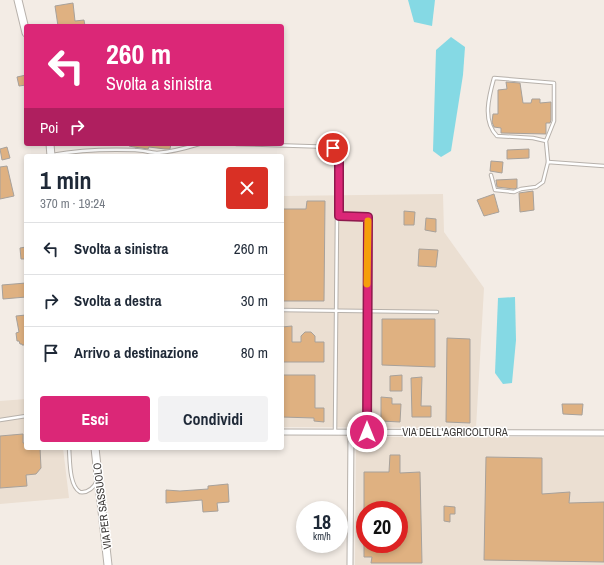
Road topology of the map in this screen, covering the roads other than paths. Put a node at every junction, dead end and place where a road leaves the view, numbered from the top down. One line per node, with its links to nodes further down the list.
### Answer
1 (18, 0): 2 (main road)
2 (24, 25)
3 (546, 141): 3 (lane); 7 (lane)
4 (193, 146): 6 (lane)
5 (284, 146): 10 (lane)
6 (62, 154)
7 (548, 162): 8 (lane); 9 (lane)
8 (604, 166)
9 (492, 175)
10 (339, 216): 12 (lane); 13 (lane)
11 (284, 310): 12 (lane)
12 (336, 310): 13 (lane); 18 (lane)
13 (367, 310): 14 (lane); 20 (lane)
14 (436, 312)
15 (24, 416): 16 (lane)
16 (0, 420)
17 (284, 432): 18 (street, VIA DELL'AGRICOLTURA)
18 (335, 432): 19 (street, VIA DELL'AGRICOLTURA)
19 (351, 432): 20 (street, VIA DELL'AGRICOLTURA); 26 (street)
20 (367, 432): 21 (street, VIA DELL'AGRICOLTURA)
21 (604, 433)
22 (69, 450): 24 (lane)
23 (95, 450): 24 (main road, VIA PER SASSUOLO)
24 (98, 477): 25 (main road, VIA PER SASSUOLO)
25 (108, 565)
26 (350, 565)

